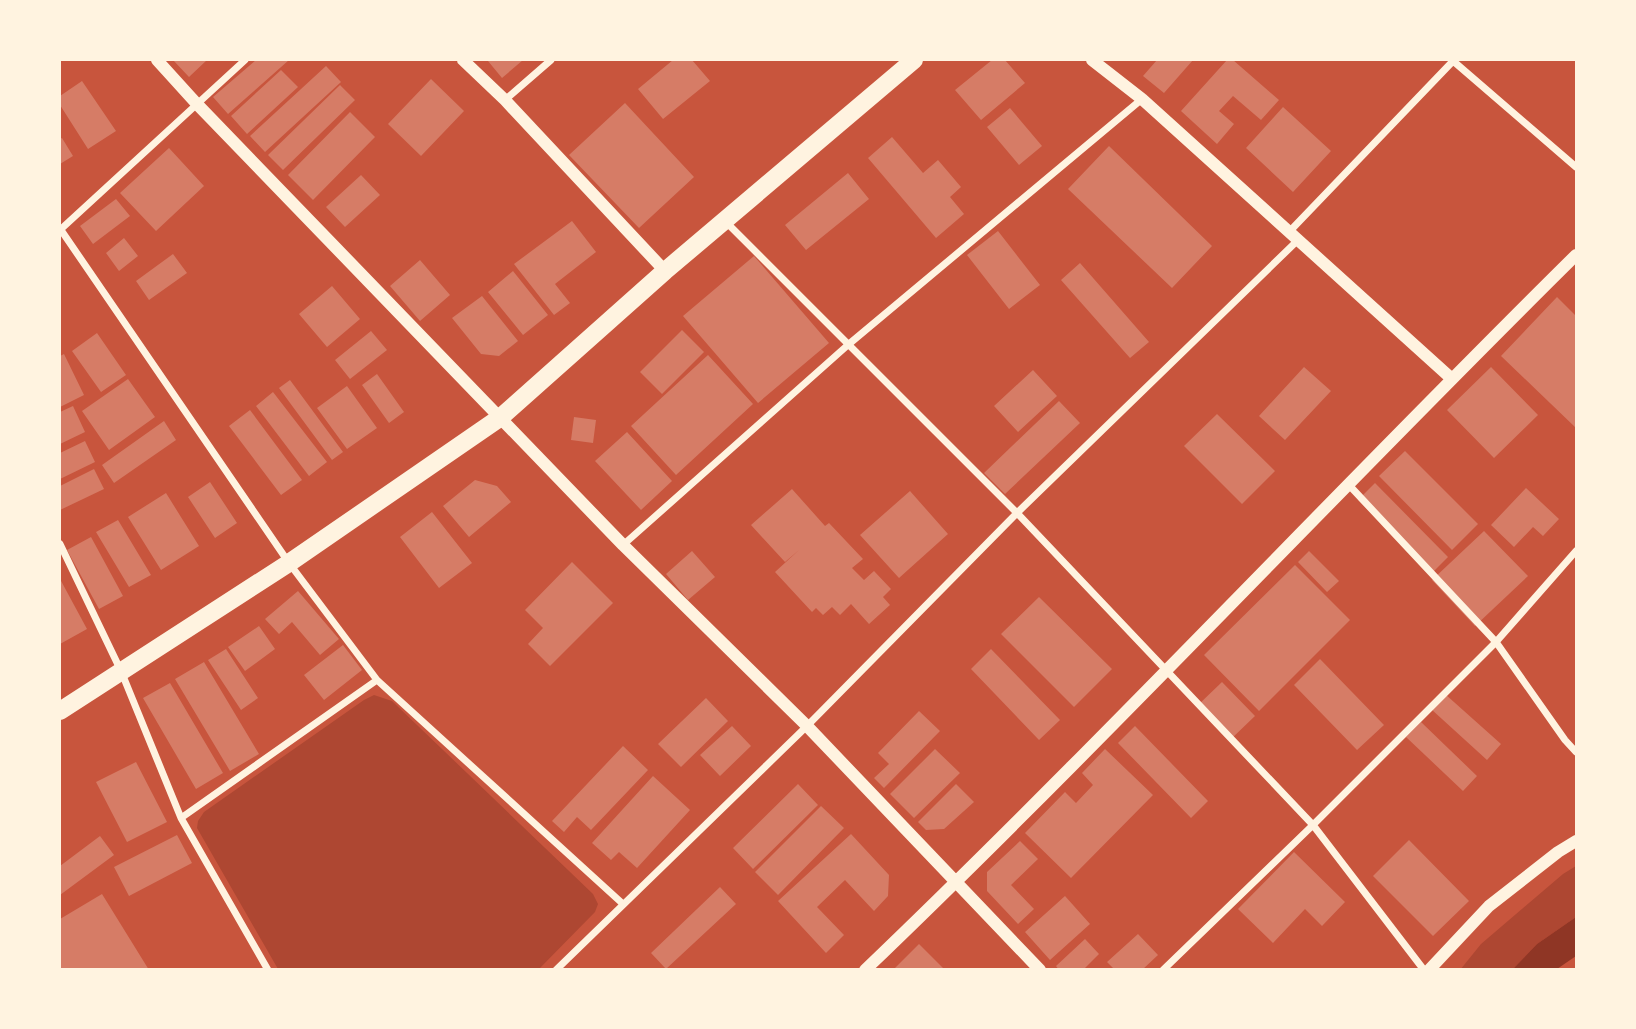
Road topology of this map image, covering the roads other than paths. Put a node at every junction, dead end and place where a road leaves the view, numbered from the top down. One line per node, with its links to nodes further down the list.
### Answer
1 (157, 60): 10 (street)
2 (245, 60): 10 (street)
3 (463, 60): 9 (street)
4 (551, 60): 9 (street)
5 (914, 60): 12 (main road)
6 (1092, 60): 8 (street)
7 (1453, 60): 11 (street); 14 (street)
8 (1142, 99): 14 (street); 17 (street)
9 (505, 100): 16 (street)
10 (196, 103): 13 (street); 19 (street)
11 (1577, 167)
12 (724, 220): 16 (main road); 17 (street)
13 (60, 230): 25 (street)
14 (1293, 237): 18 (street); 21 (street)
15 (1577, 255): 18 (street)
16 (665, 271): 19 (main road)
17 (849, 344): 21 (street); 23 (street)
18 (1452, 379): 20 (street)
19 (500, 417): 23 (street); 25 (main road)
20 (1348, 484): 26 (street); 28 (street)
21 (1017, 513): 28 (street); 31 (street)
22 (60, 544): 27 (street)
23 (622, 545): 31 (street)
24 (1577, 551): 26 (street)
25 (289, 563): 27 (main road); 29 (street)
26 (1496, 642): 32 (street); 34 (street)
27 (121, 671): 30 (main road); 33 (street)
28 (1165, 671): 34 (street); 36 (street)
29 (377, 680): 33 (street); 37 (street)
30 (60, 711)
31 (807, 726): 36 (street); 37 (street)
32 (1577, 752)
33 (181, 818): 38 (street)
34 (1313, 825): 42 (street); 43 (street)
35 (1577, 841): 44 (street)
36 (956, 883): 40 (street); 41 (street)
37 (623, 904): 39 (street)
38 (268, 970)
39 (556, 970)
40 (865, 970)
41 (1040, 970)
42 (1163, 970)
43 (1424, 970)
44 (1429, 970)

